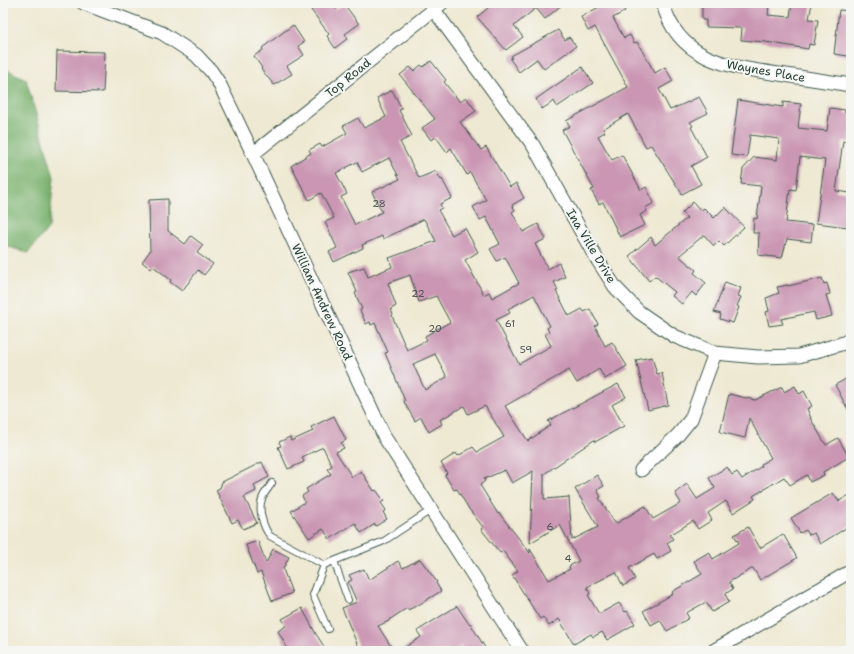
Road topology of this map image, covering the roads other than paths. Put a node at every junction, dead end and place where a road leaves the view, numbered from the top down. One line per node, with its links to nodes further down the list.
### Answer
1 (83, 3): 5 (street, William Andrew Road)
2 (664, 3): 4 (street, Waynes Place)
3 (438, 6): 5 (street, Top Road); 7 (street, Ina Ville Drive)
4 (851, 85)
5 (253, 154): 10 (street, William Andrew Road)
6 (851, 339): 7 (street, Ina Ville Drive)
7 (715, 353): 8 (street)
8 (641, 470)
9 (272, 483): 12 (lane)
10 (431, 510): 11 (lane); 16 (street, William Andrew Road)
11 (334, 561): 12 (lane); 14 (lane)
12 (324, 565): 15 (lane)
13 (851, 571): 17 (street)
14 (348, 600)
15 (328, 629)
16 (522, 651)
17 (713, 651)

